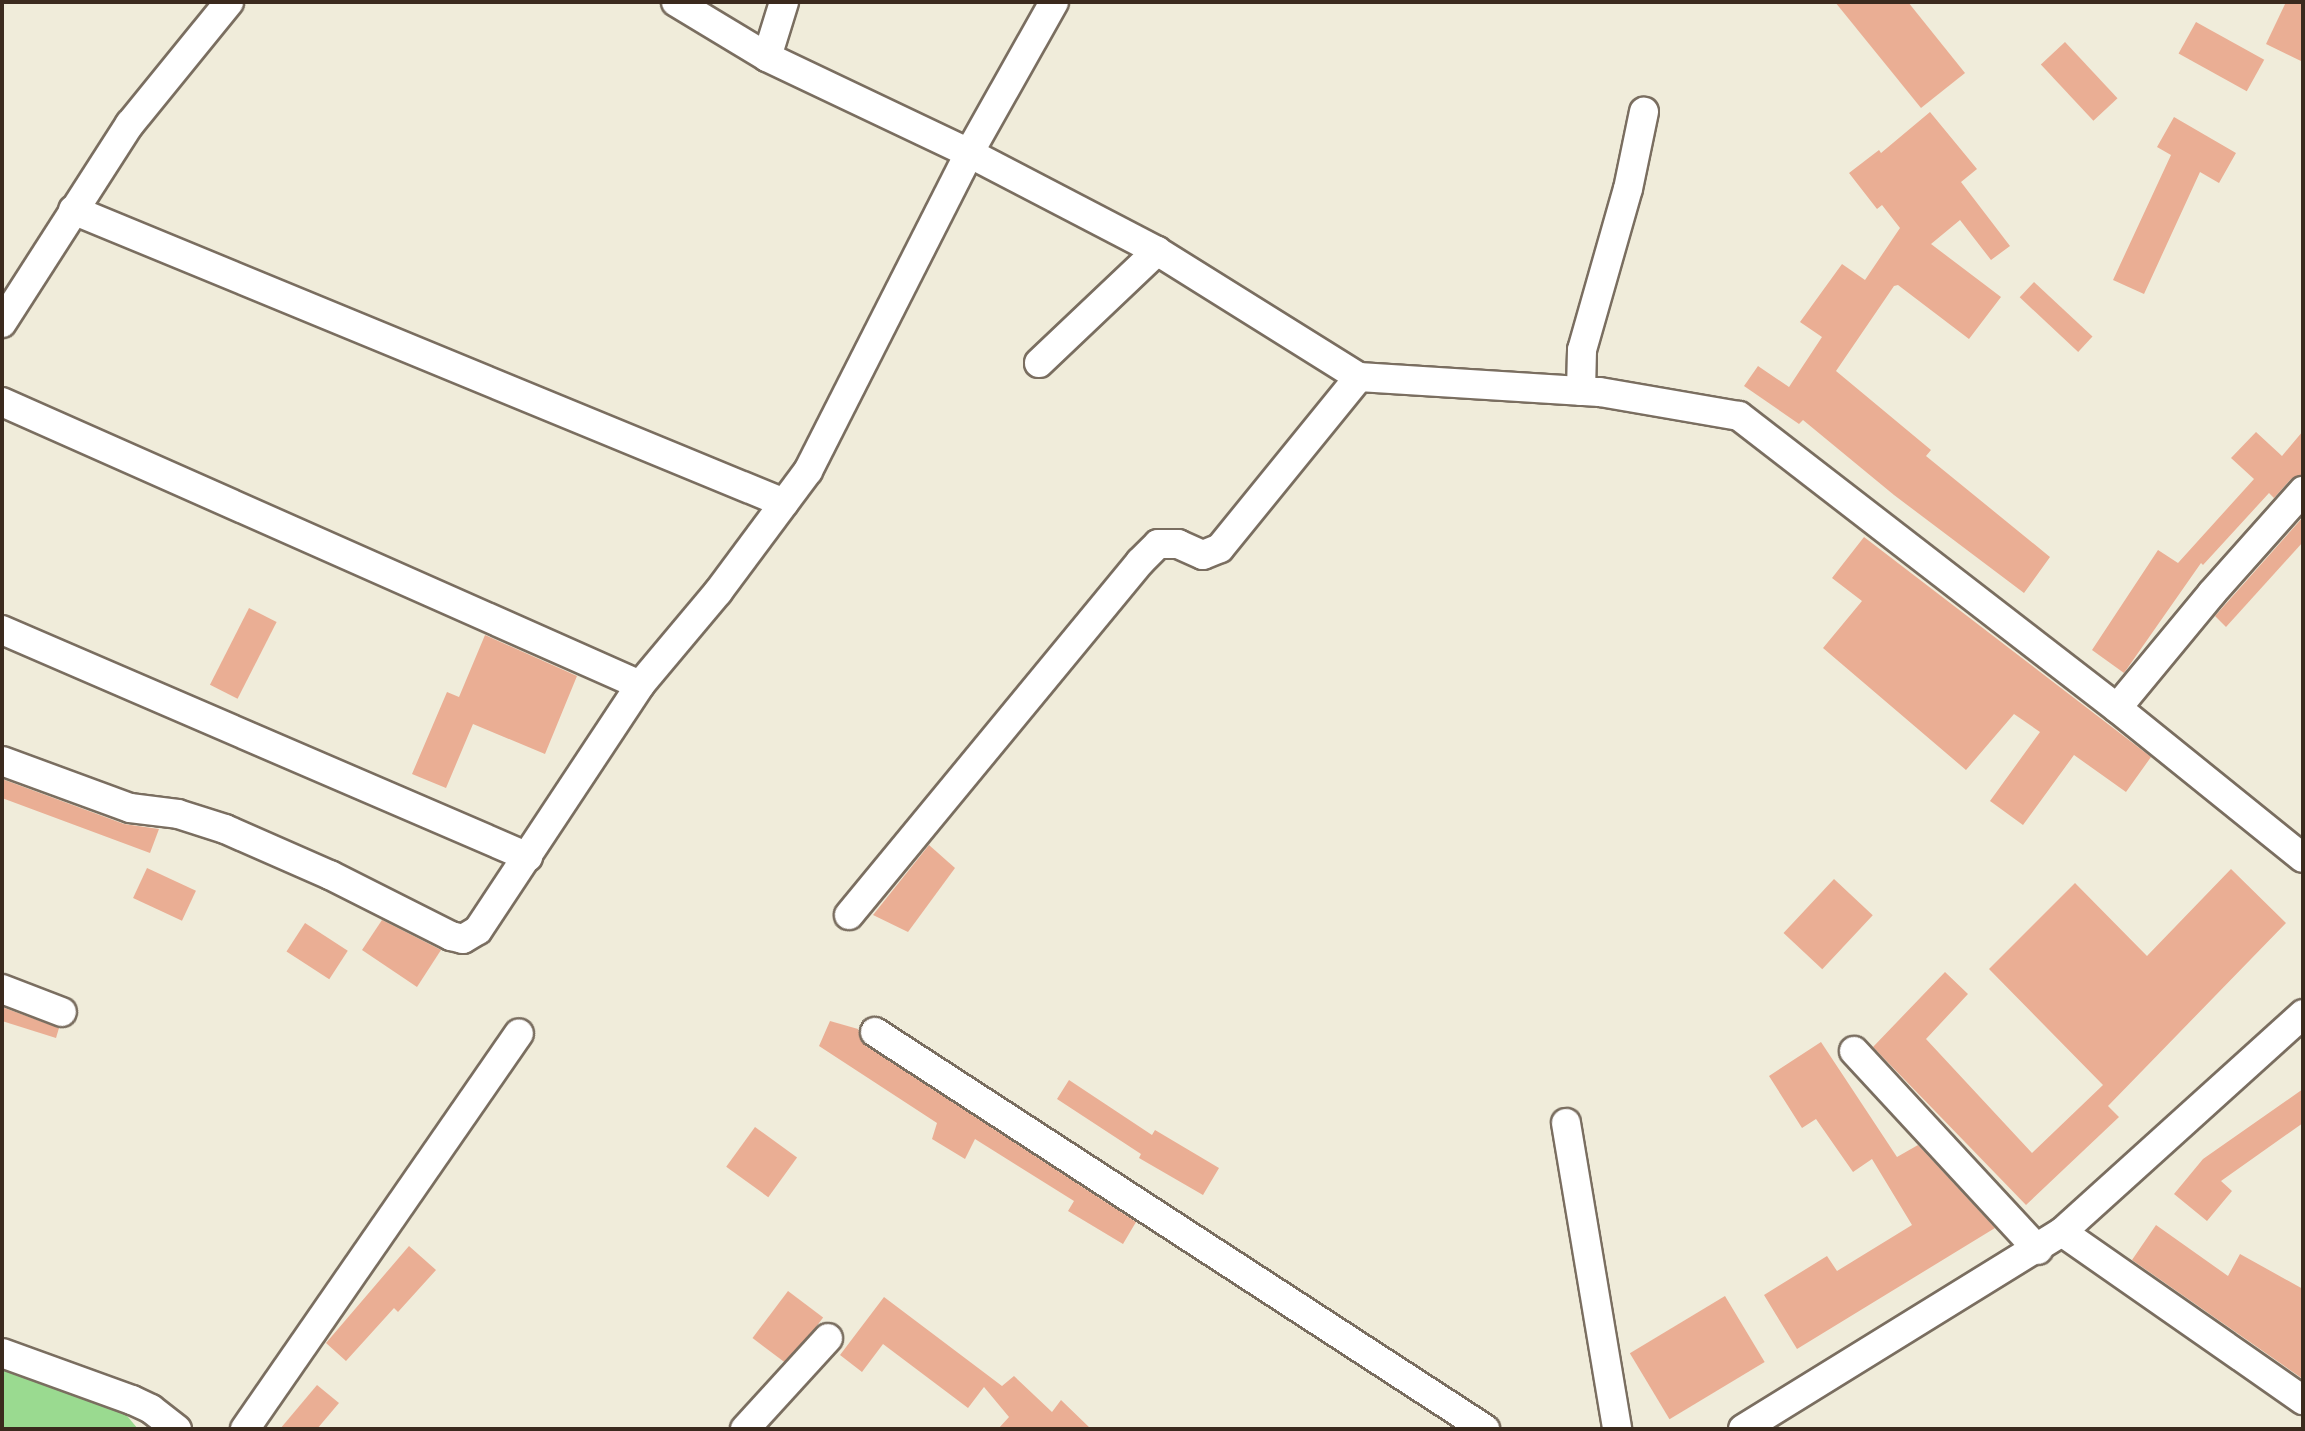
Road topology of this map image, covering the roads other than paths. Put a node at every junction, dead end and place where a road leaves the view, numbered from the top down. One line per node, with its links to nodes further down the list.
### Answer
1 (229, 2): 8 (street)
2 (676, 2): 5 (street)
3 (784, 2): 5 (street)
4 (1054, 2): 7 (street)
5 (767, 57): 7 (street)
6 (1644, 112): 13 (street)
7 (969, 153): 9 (street); 16 (street)
8 (73, 210): 10 (street); 16 (street)
9 (1157, 251): 11 (street); 12 (street)
10 (2, 323)
11 (1039, 363)
12 (1359, 377): 13 (street); 23 (street)
13 (1581, 391): 19 (street)
14 (2, 402): 18 (street)
15 (2303, 491): 19 (street)
16 (784, 503): 18 (street)
17 (2, 630): 21 (street)
18 (640, 685): 21 (street)
19 (2117, 708): 22 (street)
20 (2, 761): 21 (street)
21 (528, 857)
22 (2303, 858)
23 (849, 915)
24 (2, 989): 25 (street)
25 (62, 1012)
26 (2303, 1014): 31 (street)
27 (875, 1032): 39 (street)
28 (519, 1034): 37 (street)
29 (1854, 1051): 32 (street)
30 (1566, 1123): 40 (street)
31 (2062, 1232): 32 (street); 35 (street)
32 (2038, 1250): 41 (street)
33 (828, 1338): 38 (street)
34 (2, 1353): 36 (street)
35 (2303, 1400)
36 (177, 1429)
37 (245, 1429)
38 (745, 1429)
39 (1485, 1429)
40 (1617, 1429)
41 (1743, 1429)

